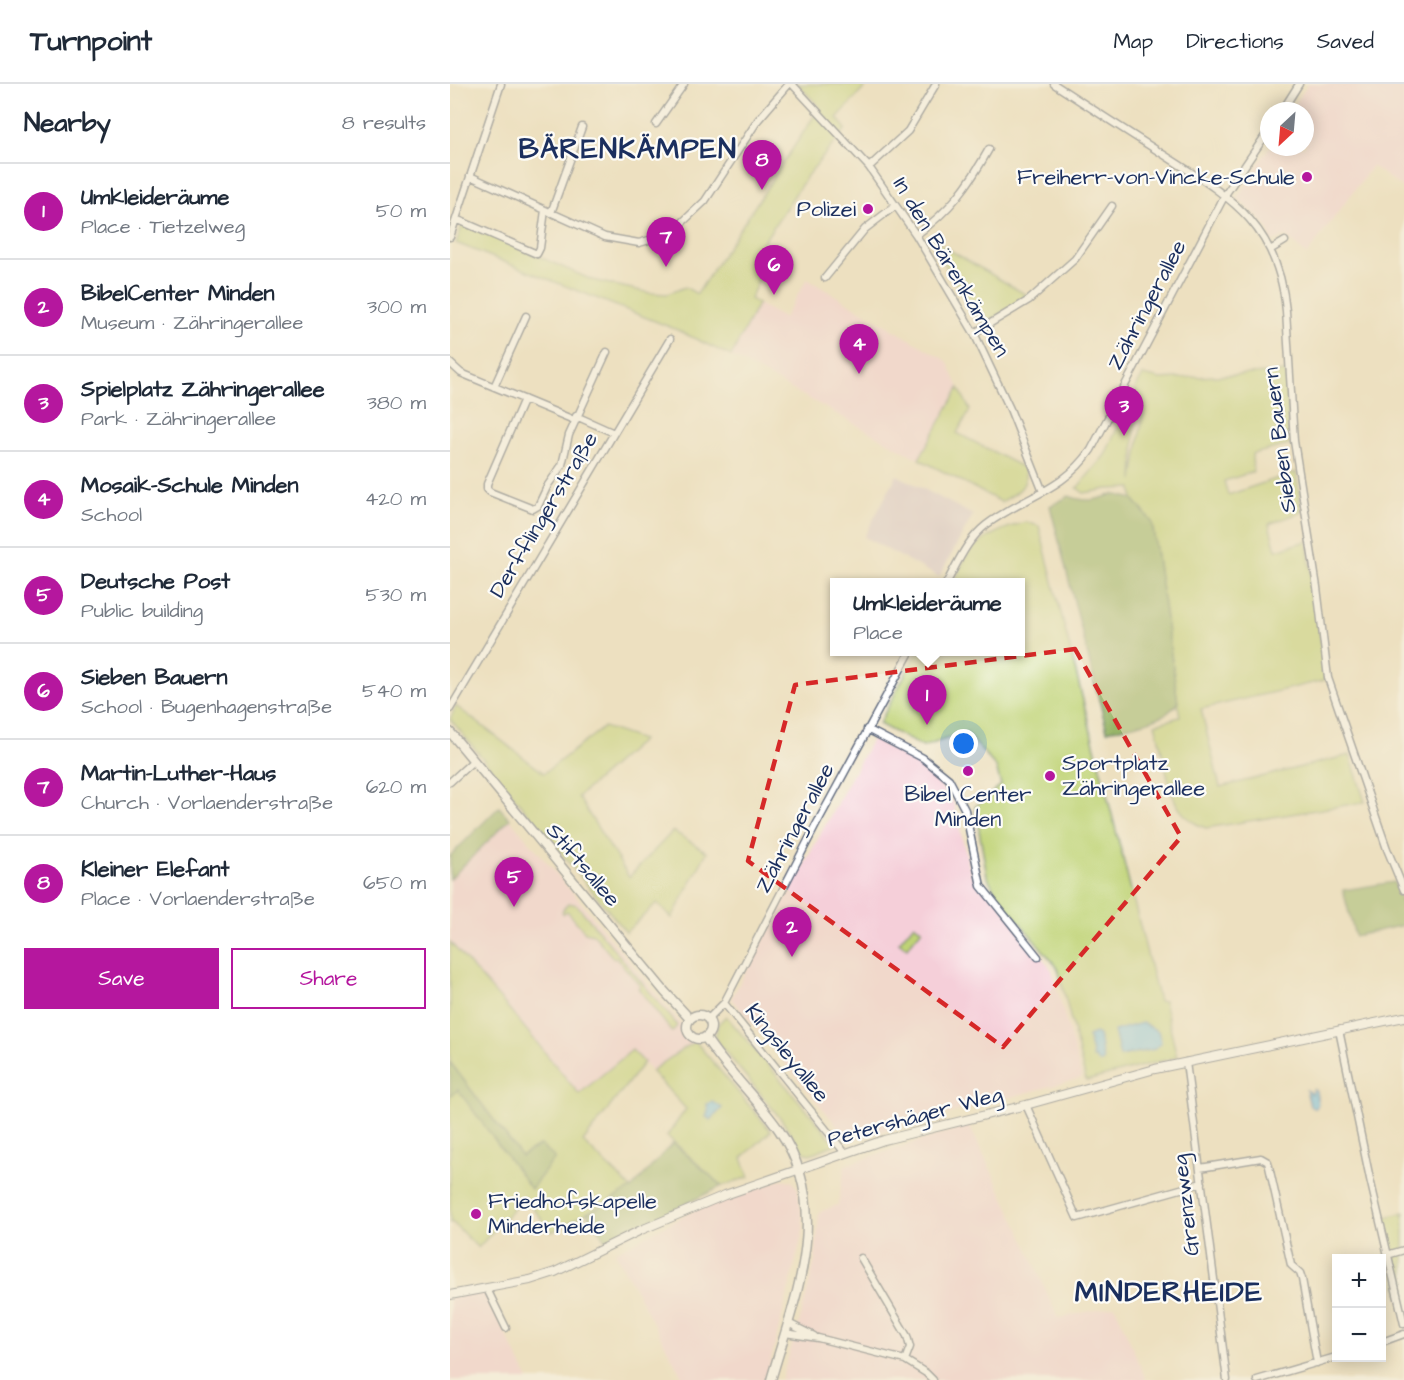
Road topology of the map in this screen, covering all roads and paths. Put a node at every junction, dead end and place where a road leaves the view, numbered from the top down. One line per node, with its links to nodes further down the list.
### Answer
1 (501, 84): 13 (street)
2 (684, 84): 8 (street)
3 (790, 84): 12 (street, In den Bärenkämpen); 17 (street)
4 (936, 84): 12 (street)
5 (1054, 84): 14 (street, Sieben Bauern)
6 (1299, 84): 7 (street)
7 (1288, 102)
8 (656, 124)
9 (582, 127): 17 (street)
10 (1260, 143): 14 (street, Zähringerallee)
11 (989, 149): 19 (street)
12 (869, 167): 15 (street, In den Bärenkämpen)
13 (470, 176): 17 (street); 18 (street)
14 (1225, 195): 22 (street, Sieben Bauern); 33 (street, Zähringerallee)
15 (895, 206): 19 (street, In den Bärenkämpen); 23 (street)
16 (1112, 206): 25 (street)
17 (548, 212): 18 (street)
18 (456, 219): 20 (street)
19 (916, 236): 25 (street, In den Bärenkämpen)
20 (450, 237)
21 (1285, 241): 22 (street)
22 (1270, 250): 41 (street, Sieben Bauern)
23 (825, 278)
24 (526, 315): 29 (street)
25 (974, 333): 33 (street, In den Bärenkämpen)
26 (670, 339): 32 (street, Derfflingerstraße)
27 (607, 352): 31 (street)
28 (450, 363): 29 (street)
29 (494, 387): 30 (street)
30 (524, 399): 31 (street); 31 (street)
31 (575, 418): 32 (street)
32 (614, 432): 36 (street, Derfflingerstraße)
33 (1043, 492): 34 (street, Zähringerallee)
34 (949, 578)
35 (906, 656): 37 (street, Zähringerallee)
36 (450, 709)
37 (867, 729): 42 (street); 43 (street, Zähringerallee)
38 (450, 732): 39 (main road, Stiftsallee)
39 (473, 761): 40 (street); 45 (main road, Stiftsallee)
40 (450, 782)
41 (1404, 890)
42 (1038, 957)
43 (723, 1003): 46 (street, Zähringerallee); 51 (street, Kingsleyallee)
44 (1404, 1017): 47 (street, Petershäger Weg)
45 (690, 1019): 46 (main road); 48 (main road)
46 (708, 1019): 48 (main road)
47 (1340, 1030): 49 (street, Petershäger Weg); 56 (street)
48 (705, 1037): 53 (main road)
49 (1186, 1062): 50 (street, Petershäger Weg); 52 (street, Grenzweg)
50 (1026, 1105): 51 (street, Petershäger Weg); 54 (street)
51 (845, 1153): 53 (street, Petershäger Weg)
52 (1200, 1168): 54 (street, Grenzweg); 69 (street)
53 (799, 1169): 58 (street, Petershäger Weg); 60 (main road)
54 (1202, 1183): 73 (street, Grenzweg)
55 (1404, 1250): 56 (street)
56 (1388, 1255): 61 (street)
57 (861, 1258): 68 (street)
58 (487, 1289): 59 (street, Petershäger Weg); 62 (street)
59 (450, 1295)
60 (788, 1323): 63 (main road); 65 (street)
61 (1404, 1324)
62 (506, 1328)
63 (785, 1333): 65 (street); 71 (main road)
64 (1404, 1334): 66 (street)
65 (818, 1338): 68 (street)
66 (1386, 1341)
67 (1332, 1358): 69 (street)
68 (905, 1360): 72 (street)
69 (1317, 1363): 70 (street)
70 (1272, 1378): 74 (street)
71 (771, 1380)
72 (933, 1380)
73 (1227, 1380)
74 (1257, 1380)

